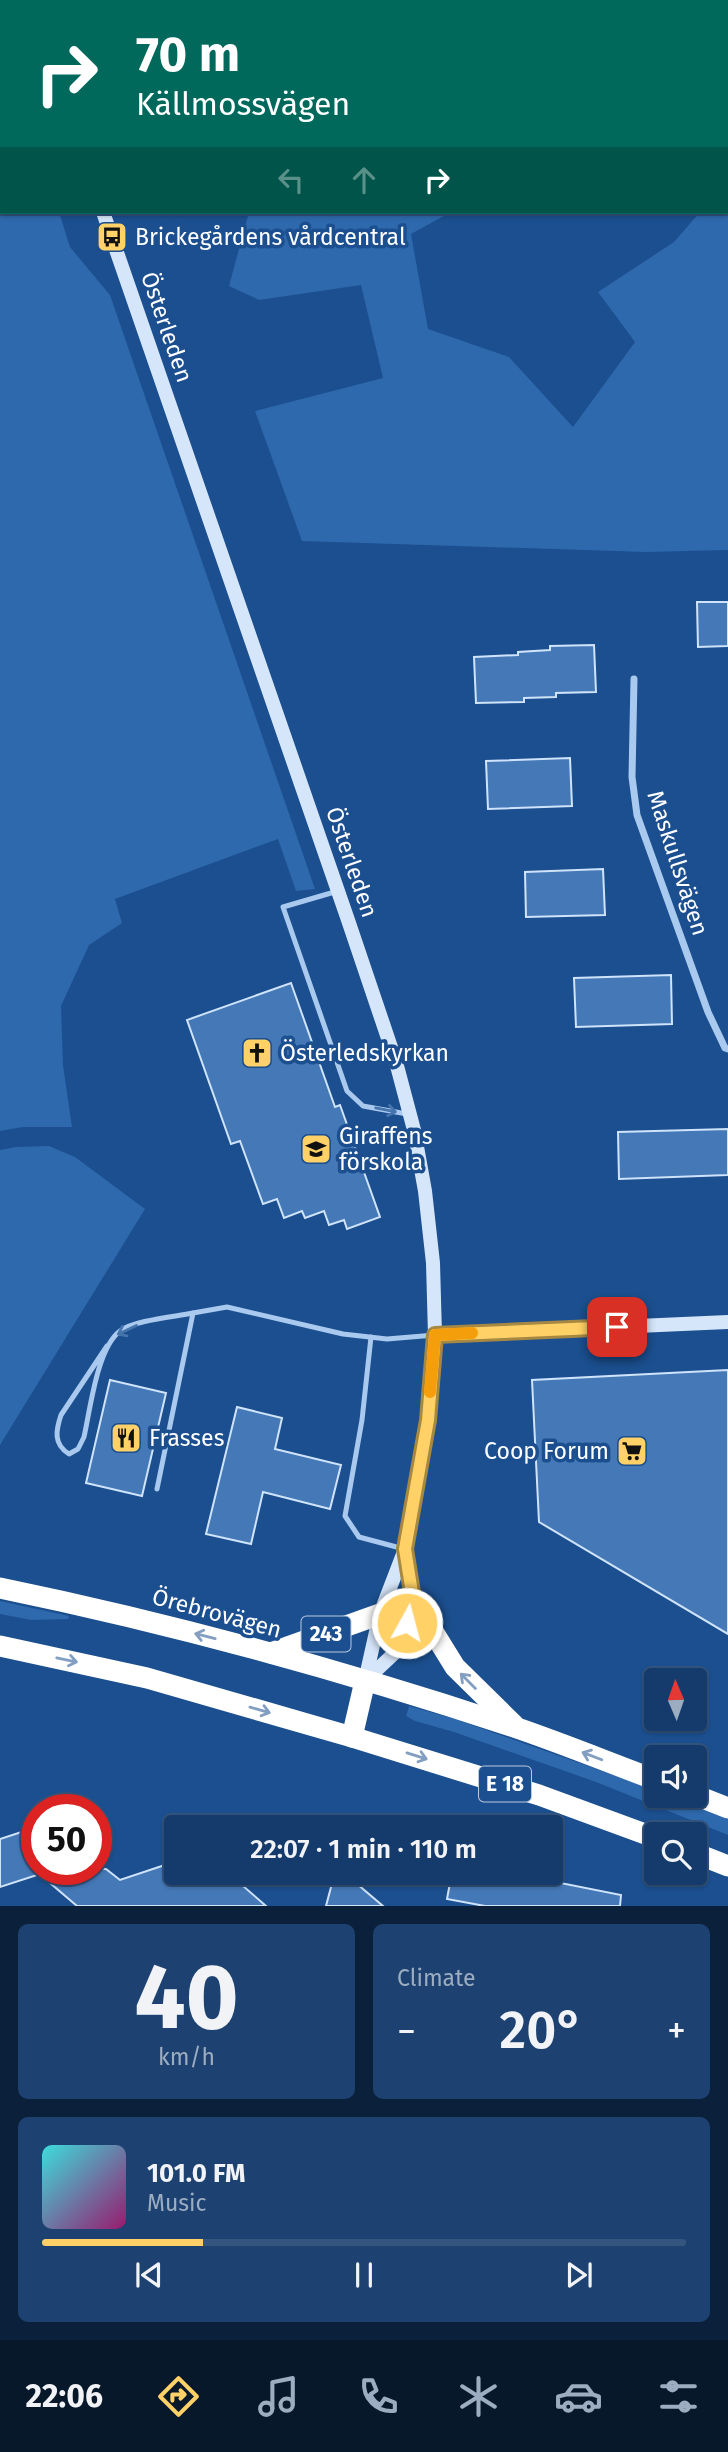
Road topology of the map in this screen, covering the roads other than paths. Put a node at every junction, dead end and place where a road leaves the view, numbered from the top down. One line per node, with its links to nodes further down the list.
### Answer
1 (104, 214): 3 (main road, Österleden / 243)
2 (634, 679): 4 (street, Maskullsvägen)
3 (338, 891): 5 (main road, Österleden / 243); 5 (lane, one-way to 5)
4 (728, 1049)
5 (410, 1115): 8 (main road, Österleden / 243)
6 (193, 1313): 9 (lane); 10 (lane, one-way to 10); 11 (lane)
7 (728, 1322): 8 (main road)
8 (435, 1335): 9 (lane); 12 (main road, Österleden / 243)
9 (371, 1337): 12 (lane)
10 (107, 1346): 10 (lane)
11 (157, 1489)
12 (405, 1549): 14 (main road, Österleden / 243); 15 (main road, Österleden / 243)
13 (0, 1588): 17 (highway, Örebrovägen / E 18, one-way to 13)
14 (413, 1599): 18 (main road, Österleden / 243); 19 (highway, one-way to 14)
15 (380, 1614): 17 (highway, 243); 18 (main road, Österleden / 243)
16 (0, 1646): 20 (highway, E 18, one-way to 20)
17 (271, 1653): 18 (highway, Örebrovägen / E 18)
18 (365, 1681): 19 (highway, Örebrovägen / E 18); 20 (highway, 243)
19 (518, 1728): 21 (highway, Örebrovägen / E 18, one-way to 19)
20 (352, 1737): 24 (highway, E 18, one-way to 24)
21 (644, 1775)
22 (707, 1800): 23 (highway)
23 (728, 1808)
24 (644, 1834)
25 (707, 1858): 26 (highway)
26 (728, 1866)

